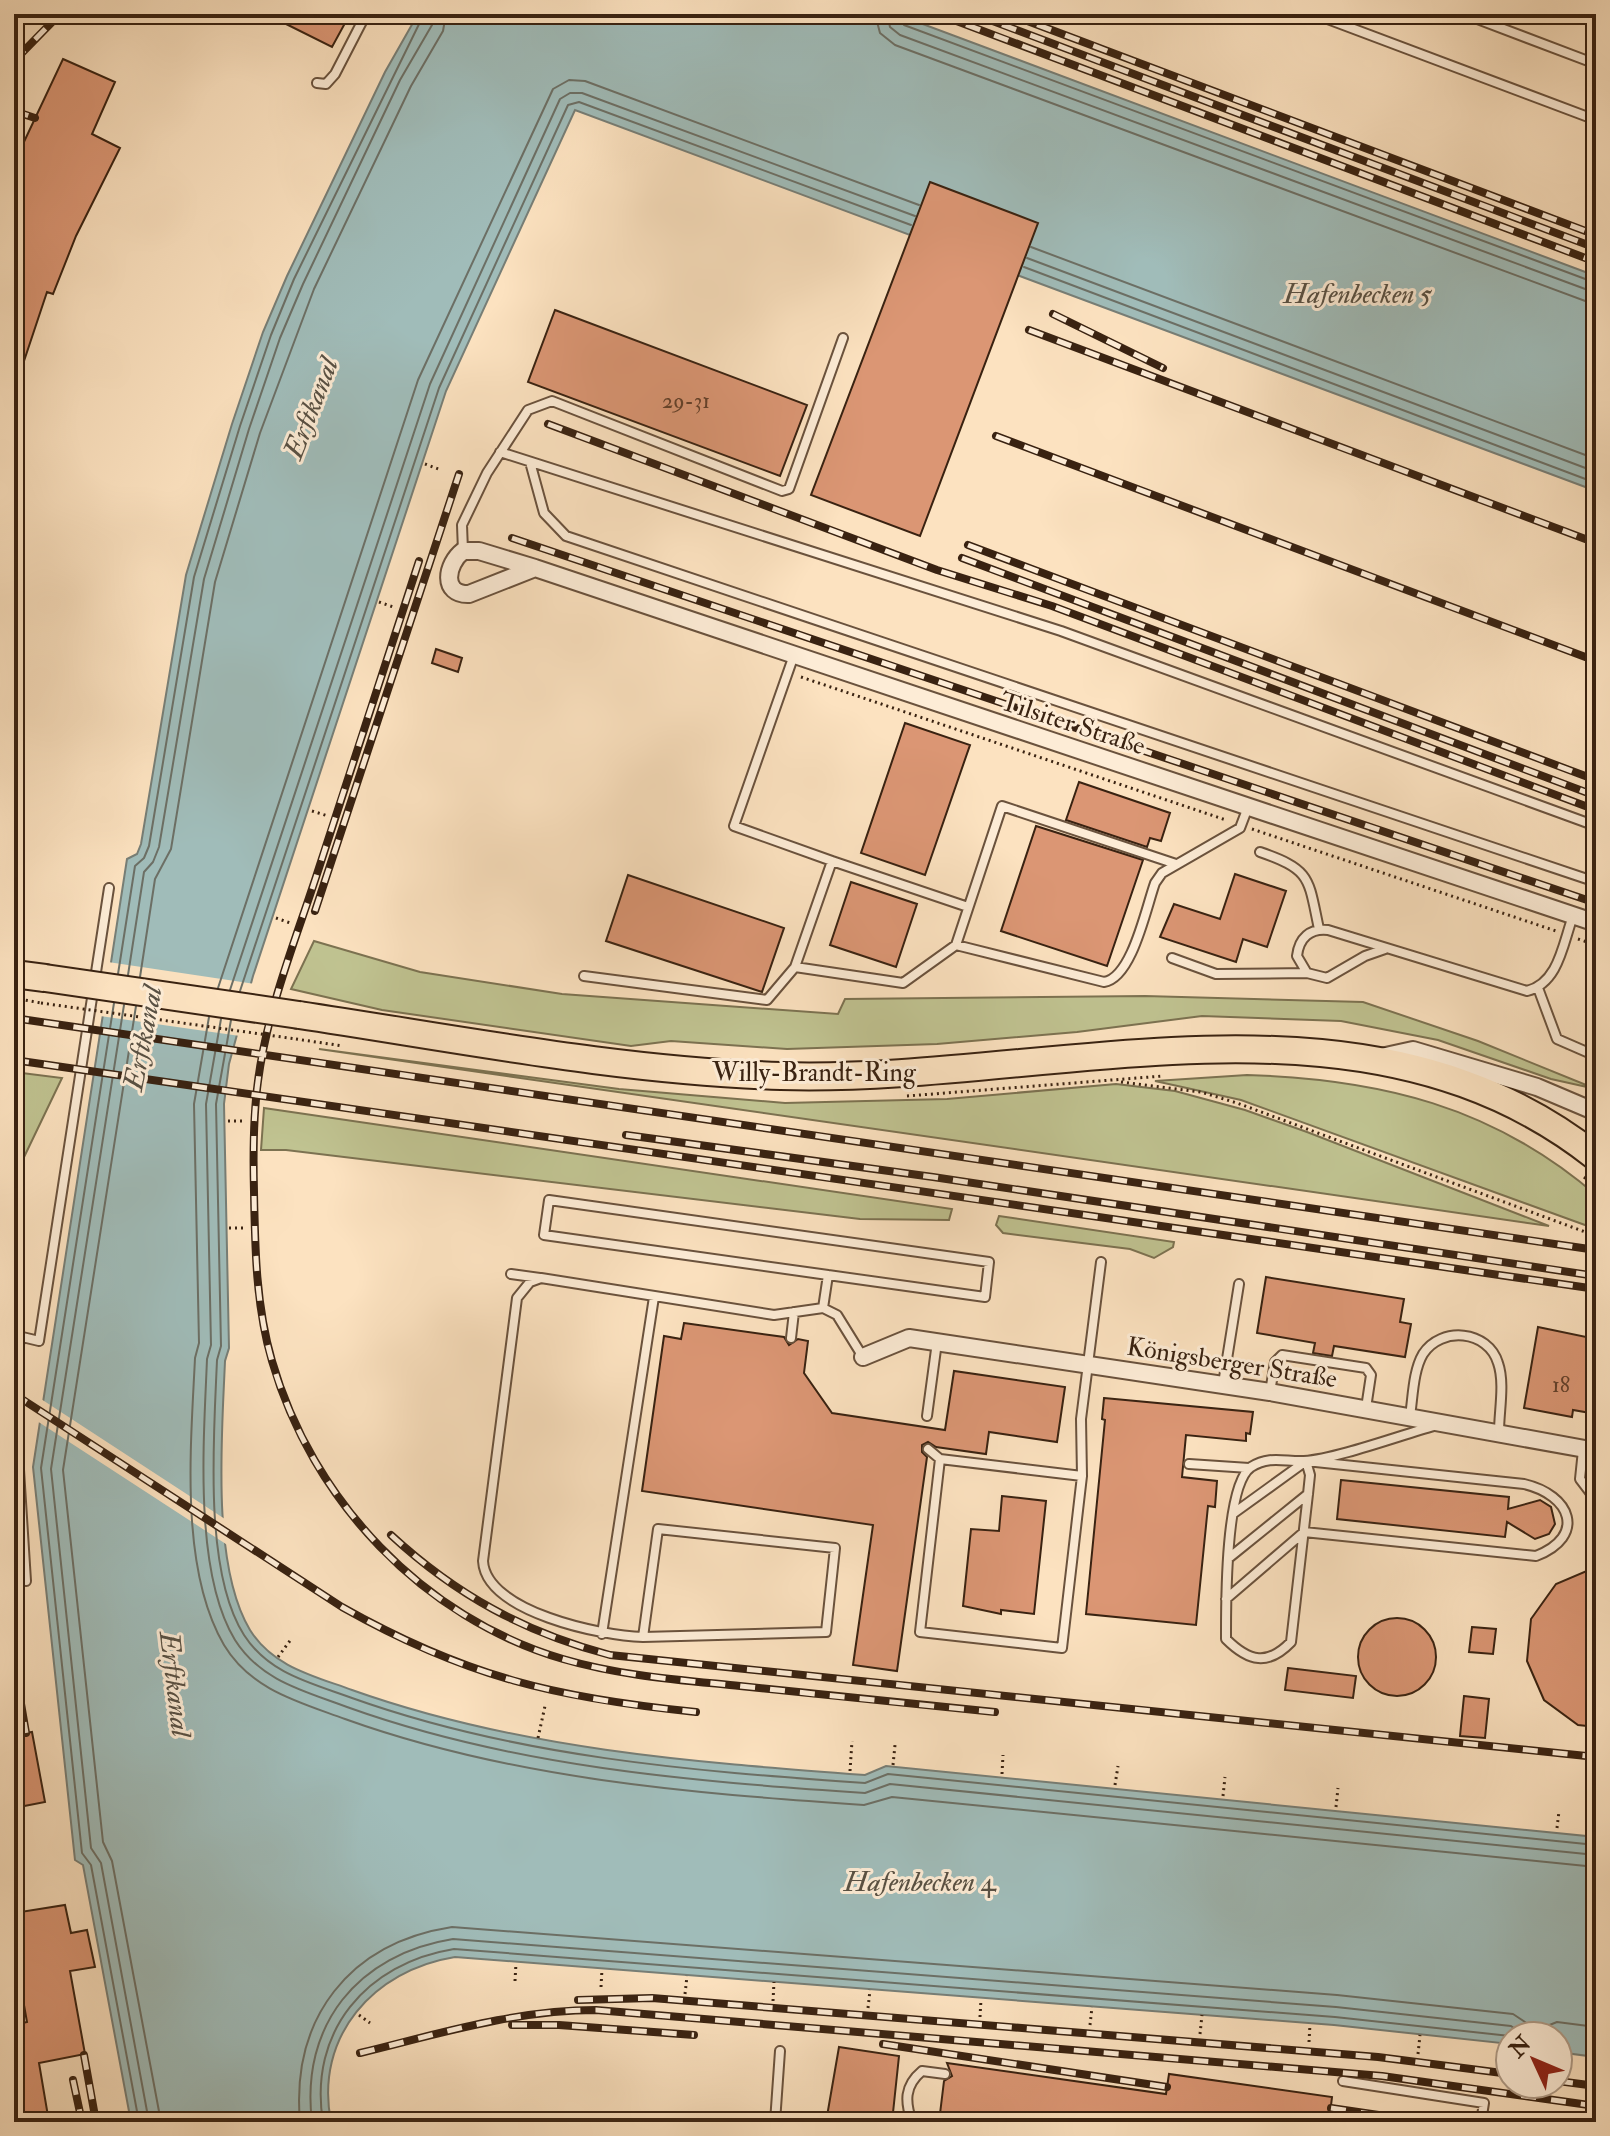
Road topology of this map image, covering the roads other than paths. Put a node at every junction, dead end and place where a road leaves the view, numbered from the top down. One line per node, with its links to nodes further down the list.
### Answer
1 (366, 14): 5 (lane)
2 (1314, 14): 6 (lane)
3 (1464, 14): 4 (lane)
4 (1596, 64)
5 (317, 83)
6 (1596, 120)
7 (843, 338): 8 (lane)
8 (500, 452): 9 (lane); 10 (lane)
9 (530, 462): 14 (lane); 18 (lane)
10 (463, 551): 11 (street, Tilsiter Straße); 11 (street)
11 (535, 568): 12 (street, Tilsiter Straße)
12 (794, 655): 13 (street, Tilsiter Straße); 16 (lane)
13 (1248, 806): 17 (lane); 21 (street, Tilsiter Straße)
14 (1596, 826)
15 (1260, 852): 23 (lane)
16 (832, 861): 20 (lane); 27 (lane)
17 (1176, 864): 20 (lane); 24 (lane)
18 (1596, 882)
19 (109, 888): 44 (lane)
20 (968, 907): 24 (lane)
21 (1574, 915): 22 (street, Tilsiter Straße); 31 (lane)
22 (1596, 923)
23 (1319, 929): 25 (lane); 28 (lane)
24 (956, 945): 27 (lane)
25 (1385, 949): 28 (lane); 31 (lane)
26 (1172, 958): 28 (lane)
27 (795, 967): 30 (lane)
28 (1307, 973)
29 (14, 974): 33 (main road, Willy-Brandt-Ring, bridge)
30 (584, 976)
31 (1538, 988): 32 (lane)
32 (1596, 1056)
33 (1370, 1059): 34 (street); 35 (main road, Willy-Brandt-Ring)
34 (1596, 1112)
35 (1586, 1164)
36 (1101, 1262): 48 (lane)
37 (511, 1274): 39 (lane)
38 (828, 1275): 38 (lane); 42 (lane)
39 (541, 1278): 41 (lane); 72 (lane)
40 (1239, 1284): 49 (lane)
41 (654, 1297): 43 (lane); 72 (lane)
42 (823, 1308): 43 (lane); 47 (lane)
43 (794, 1312): 45 (lane)
44 (17, 1336): 50 (lane)
45 (791, 1338)
46 (937, 1342): 47 (street, Königsberger Straße); 48 (street, Königsberger Straße); 53 (lane)
47 (863, 1357)
48 (1086, 1363): 49 (street, Königsberger Straße); 64 (lane)
49 (1223, 1384): 51 (street, Königsberger Straße)
50 (14, 1386)
51 (1270, 1392): 52 (street, Königsberger Straße); 52 (lane)
52 (1366, 1408): 54 (street, Königsberger Straße)
53 (927, 1416)
54 (1410, 1416): 55 (street, Königsberger Straße); 56 (lane)
55 (1446, 1422): 56 (street, Königsberger Straße); 61 (lane)
56 (1499, 1432): 58 (street, Königsberger Straße)
57 (928, 1449): 59 (lane)
58 (1590, 1450): 66 (lane)
59 (940, 1459): 64 (lane); 64 (lane)
60 (14, 1461): 70 (lane)
61 (1306, 1461): 63 (lane); 65 (lane); 67 (lane); 68 (lane)
62 (1189, 1464): 63 (lane)
63 (1249, 1468): 67 (lane)
64 (1082, 1476)
65 (1308, 1494): 68 (lane); 69 (lane)
66 (1596, 1500)
67 (1234, 1513): 69 (lane)
68 (1304, 1532): 71 (lane); 71 (lane)
69 (1230, 1557): 71 (lane)
70 (26, 1581)
71 (1226, 1599)
72 (602, 1634): 73 (lane)
73 (643, 1637): 73 (lane)
74 (780, 2051): 77 (lane)
75 (945, 2074): 78 (lane)
76 (1343, 2081): 79 (lane)
77 (775, 2122)
78 (912, 2122)
79 (1481, 2122)

